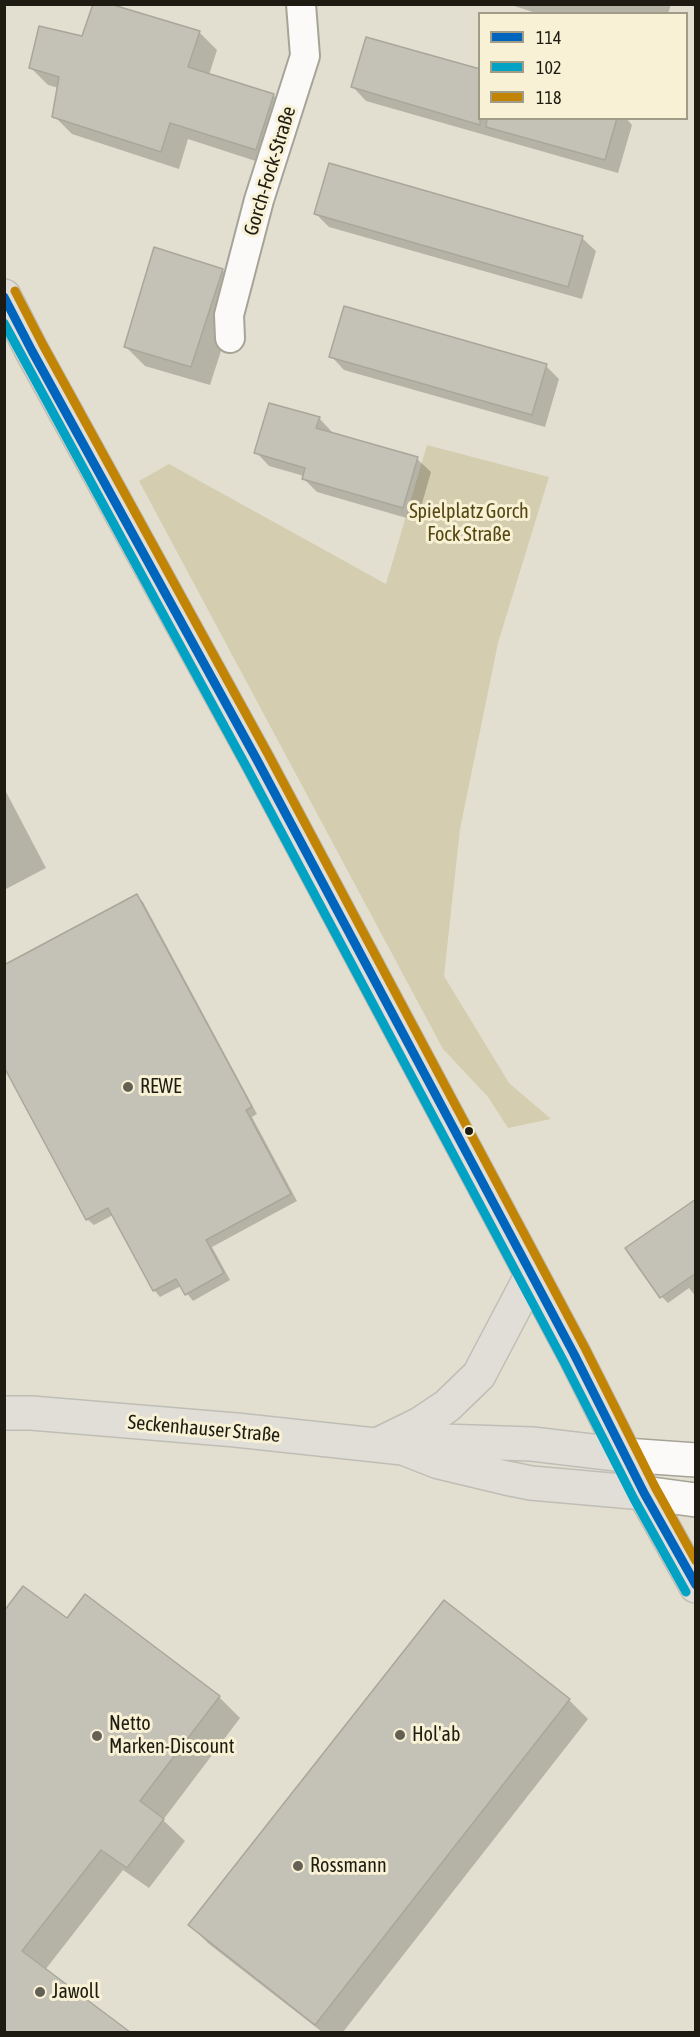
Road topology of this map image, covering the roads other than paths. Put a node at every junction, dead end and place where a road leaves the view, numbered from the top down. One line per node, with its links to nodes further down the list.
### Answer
1 (301, 4): 3 (street, Gorch-Fock-Straße)
2 (4, 296): 4 (main road)
3 (230, 338)
4 (531, 1276): 6 (main road); 7 (main road)
5 (4, 1413): 6 (main road, Seckenhauser Straße)
6 (390, 1447): 7 (main road); 9 (main road)
7 (625, 1455): 8 (main road); 9 (main road)
8 (696, 1460)
9 (644, 1493): 10 (main road); 11 (main road)
10 (696, 1500)
11 (696, 1586)

